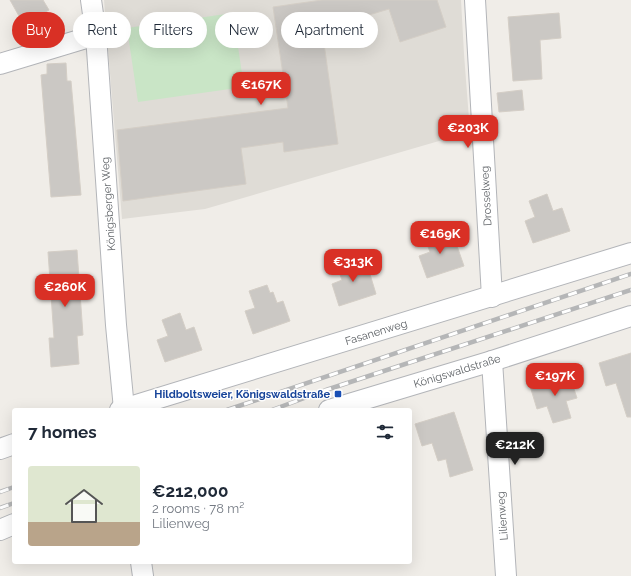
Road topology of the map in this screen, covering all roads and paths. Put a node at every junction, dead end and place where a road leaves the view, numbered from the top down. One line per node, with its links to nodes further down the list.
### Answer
1 (91, 0): 3 (street, Königsberger Weg)
2 (475, 0): 8 (street, Drosselweg)
3 (93, 12)
4 (73, 42): 6 (street)
5 (97, 48): 11 (street, Königsberger Weg)
6 (0, 64)
7 (631, 252): 8 (street, Fasanenweg)
8 (492, 296): 12 (street, Fasanenweg)
9 (631, 316): 10 (street, Königswaldstraße)
10 (492, 361): 13 (street, Königswaldstraße); 20 (street, Lilienweg)
11 (122, 408)
12 (125, 408)
13 (336, 408)
14 (12, 445): 15 (street)
15 (0, 449)
16 (12, 525): 17 (street)
17 (0, 530)
18 (141, 564): 19 (street)
19 (142, 576)
20 (506, 576)

